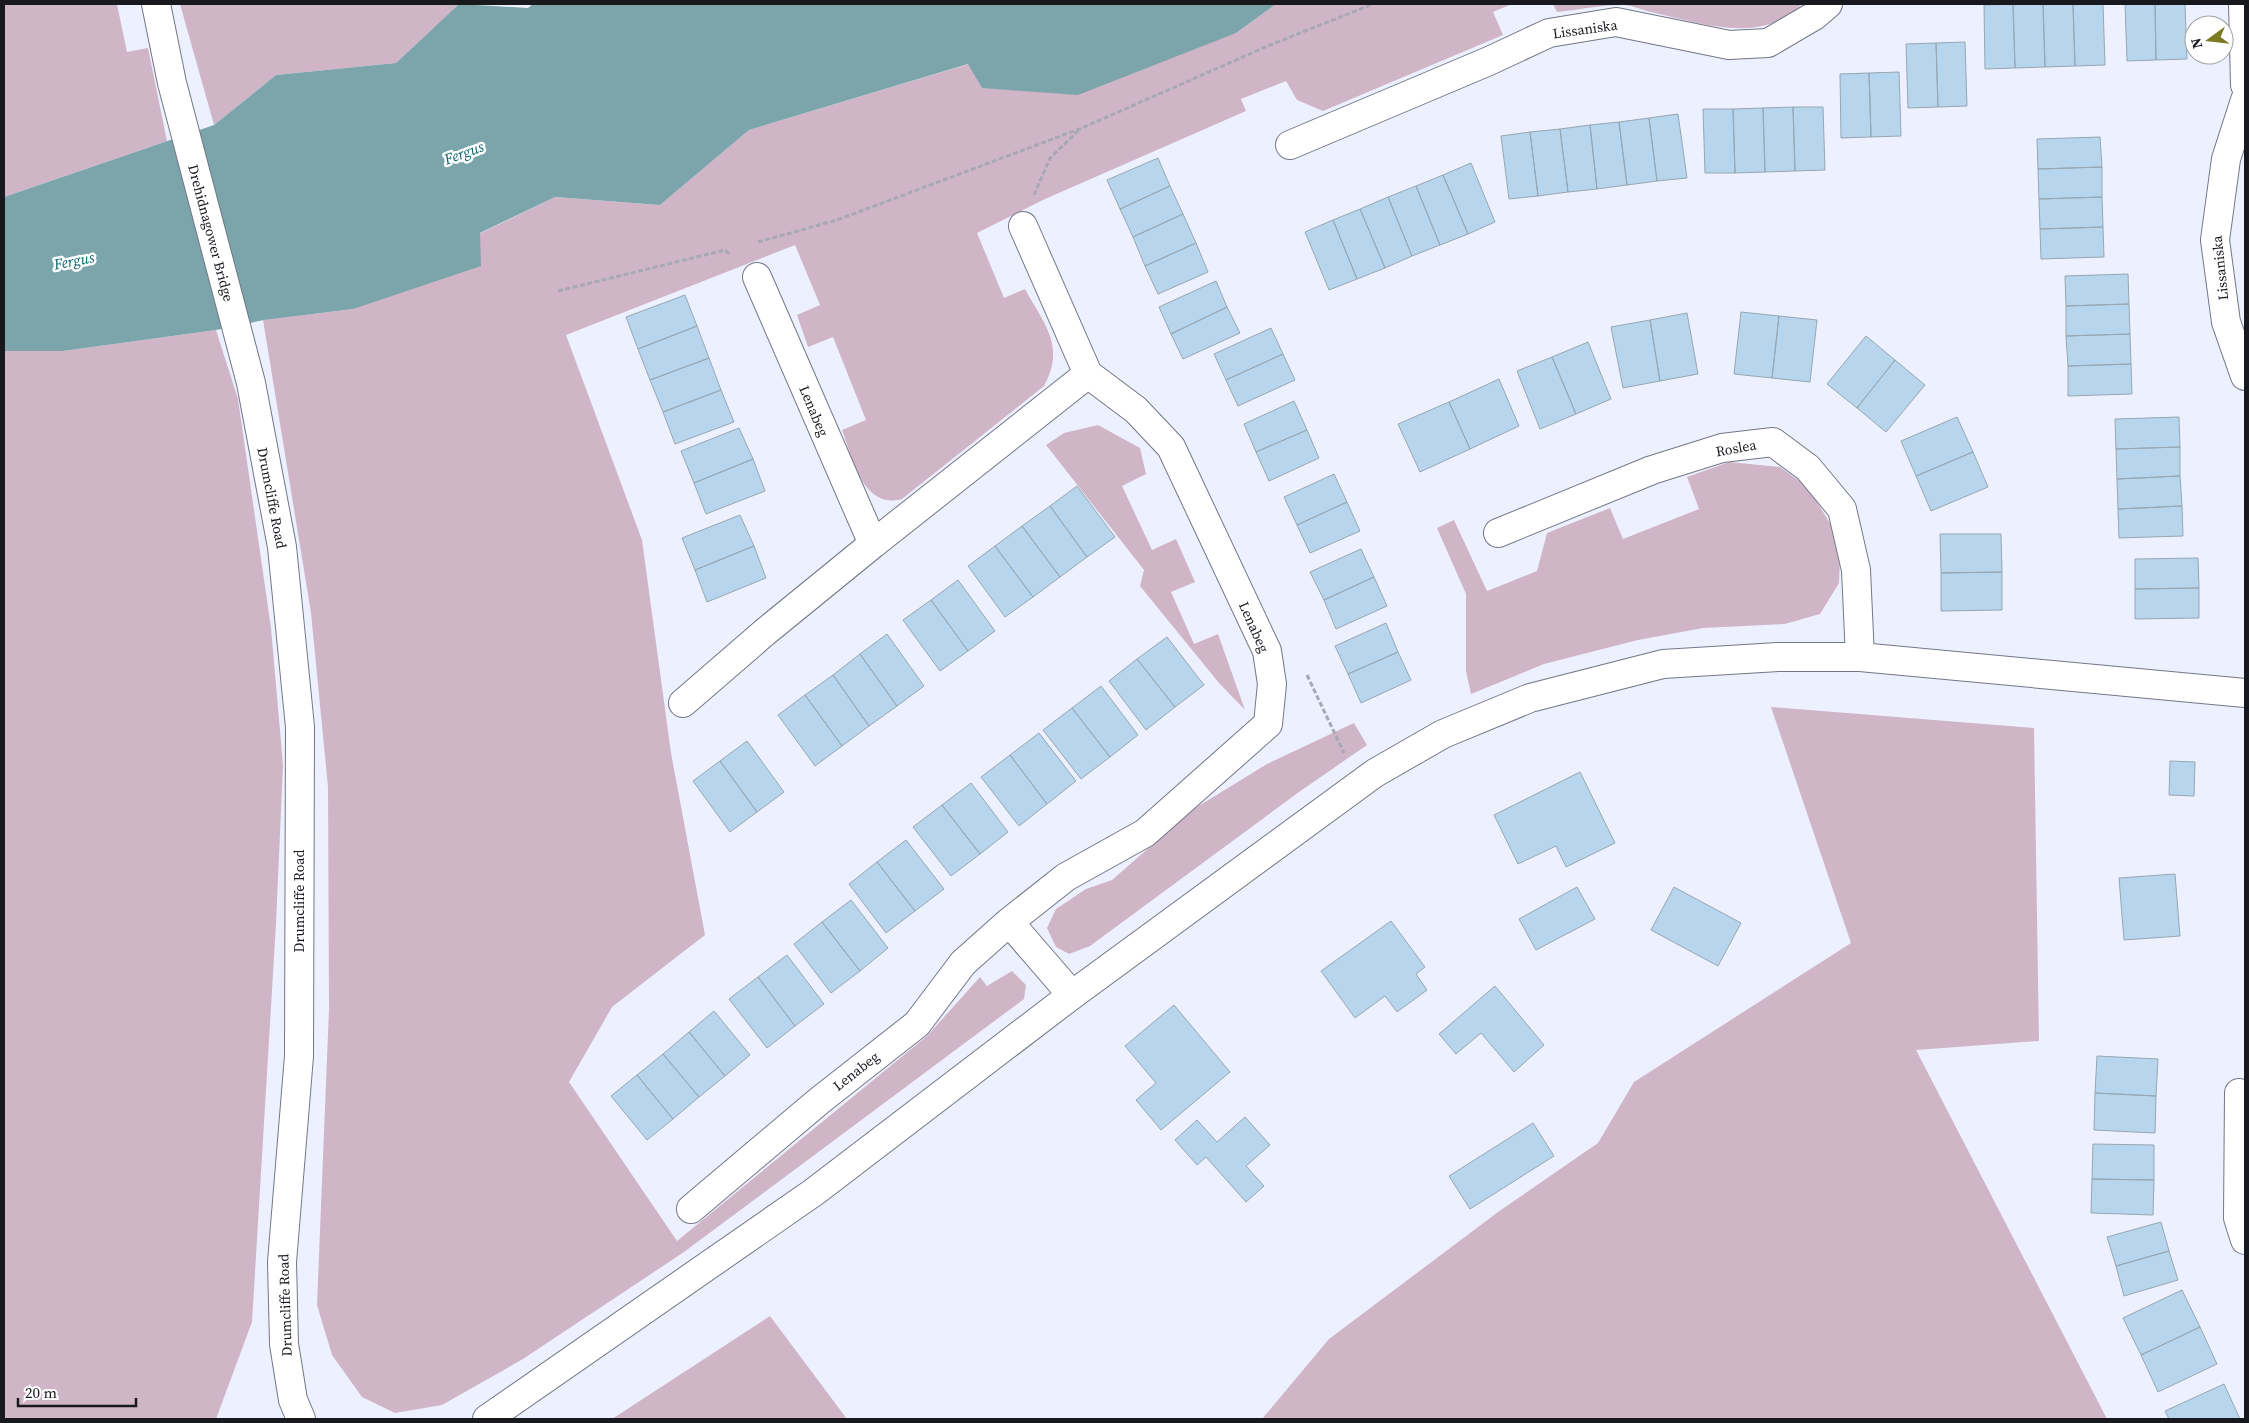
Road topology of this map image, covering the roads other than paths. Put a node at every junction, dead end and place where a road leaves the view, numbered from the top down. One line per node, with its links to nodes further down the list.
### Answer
1 (156, 4): 11 (street, Drehidnagower Bridge)
2 (1828, 4): 6 (street, Lissaniska)
3 (2243, 4): 4 (street)
4 (2245, 85)
5 (2245, 100): 10 (street, Lissaniska)
6 (1290, 145)
7 (1023, 226): 9 (street, Lenabeg)
8 (757, 277): 13 (street, Lenabeg)
9 (1088, 374): 13 (street); 17 (street, Lenabeg)
10 (2245, 376)
11 (251, 383): 22 (street, Drumcliffe Road)
12 (1498, 533): 14 (street, Roslea)
13 (873, 544): 16 (street)
14 (1860, 657): 15 (street); 18 (street)
15 (2245, 693)
16 (683, 703)
17 (1009, 922): 18 (street); 20 (street, Lenabeg)
18 (1072, 995): 23 (street)
19 (2239, 1093): 21 (street)
20 (691, 1209)
21 (2245, 1240)
22 (301, 1419)
23 (487, 1419)

